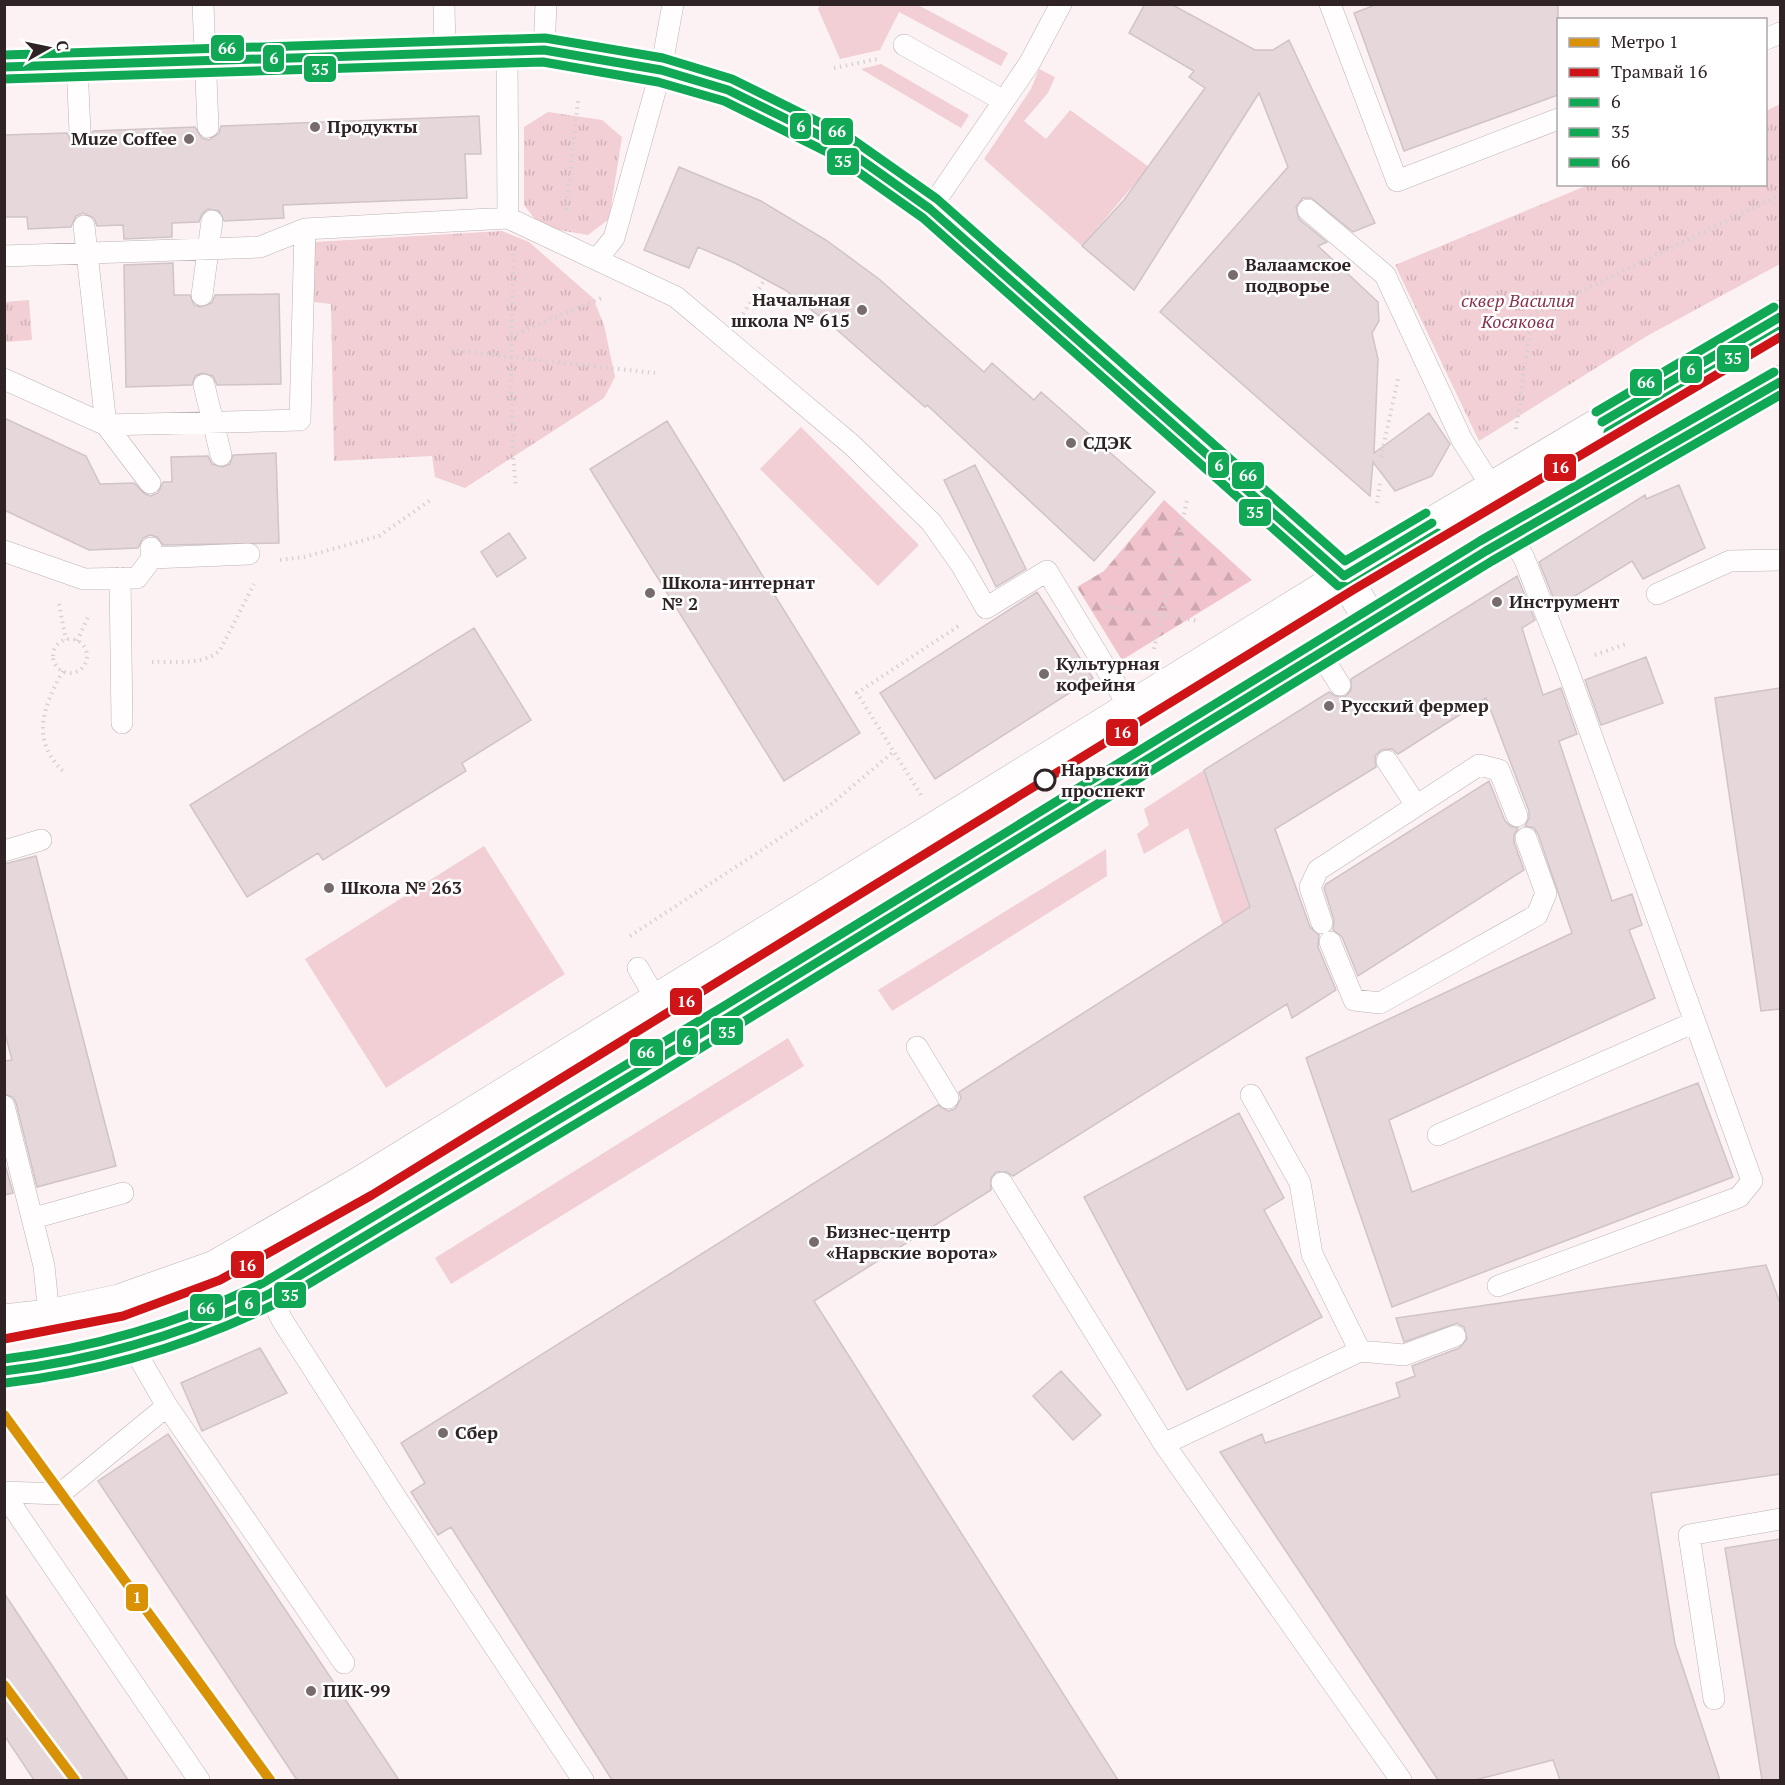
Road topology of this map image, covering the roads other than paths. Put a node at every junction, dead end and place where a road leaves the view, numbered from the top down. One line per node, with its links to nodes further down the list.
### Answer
1 (203, 4): 11 (lane)
2 (444, 4): 10 (lane)
3 (546, 4): 9 (lane)
4 (673, 4): 14 (lane)
5 (1061, 4): 15 (lane)
6 (1330, 4): 16 (lane)
7 (904, 45): 15 (lane)
8 (507, 50): 9 (main road); 10 (main road); 21 (lane)
9 (544, 50): 14 (main road)
10 (445, 52): 11 (main road)
11 (206, 60): 12 (main road); 17 (lane)
12 (77, 65): 13 (main road); 18 (lane)
13 (4, 67)
14 (661, 70): 19 (main road); 28 (lane)
15 (1004, 101): 19 (lane)
16 (1557, 119)
17 (208, 127)
18 (80, 132)
19 (930, 209): 43 (main road)
20 (1308, 210): 38 (lane)
21 (508, 218): 24 (lane); 28 (lane)
22 (212, 221): 25 (lane)
23 (84, 226): 26 (lane)
24 (305, 229): 25 (lane); 34 (lane)
25 (209, 249): 26 (lane); 29 (lane)
26 (84, 254): 27 (lane); 35 (lane)
27 (4, 256)
28 (597, 259): 49 (lane)
29 (202, 295)
30 (1780, 316): 38 (main road)
31 (4, 379): 35 (lane)
32 (1780, 382): 39 (main road)
33 (204, 385): 34 (lane)
34 (213, 422): 35 (lane); 36 (lane)
35 (106, 424): 37 (lane)
36 (221, 455)
37 (150, 483)
38 (1492, 487): 43 (main road)
39 (1510, 536): 46 (main road); 59 (lane)
40 (4, 551): 44 (lane)
41 (249, 554): 44 (lane)
42 (1780, 560): 45 (lane)
43 (1344, 576): 46 (main road); 49 (main road)
44 (120, 578): 50 (lane)
45 (1657, 594)
46 (1371, 621): 47 (main road)
47 (1320, 653): 48 (lane); 69 (main road)
48 (1340, 686)
49 (1130, 708): 58 (main road)
50 (122, 723)
51 (1387, 761): 52 (lane)
52 (1416, 805): 53 (lane); 54 (lane)
53 (1517, 816)
54 (1526, 838)
55 (40, 840): 56 (lane)
56 (4, 851)
57 (638, 968): 58 (lane)
58 (657, 1001): 70 (main road)
59 (1695, 1022): 64 (lane); 68 (lane)
60 (917, 1047): 62 (lane)
61 (1251, 1095): 74 (lane)
62 (948, 1098)
63 (4, 1106): 67 (lane)
64 (1438, 1135)
65 (1002, 1183): 77 (lane)
66 (123, 1194): 67 (lane)
67 (34, 1218): 70 (lane)
68 (1498, 1286)
69 (269, 1294): 73 (main road); 83 (lane)
70 (49, 1316): 71 (main road)
71 (4, 1321)
72 (1455, 1336): 74 (lane)
73 (134, 1349): 75 (main road); 76 (lane)
74 (1360, 1351): 77 (lane)
75 (4, 1371)
76 (167, 1406): 78 (lane); 80 (lane)
77 (1164, 1444): 84 (lane)
78 (4, 1493): 82 (lane)
79 (1780, 1520): 81 (lane)
80 (344, 1663)
81 (1714, 1699)
82 (199, 1780)
83 (583, 1780)
84 (1401, 1780)

